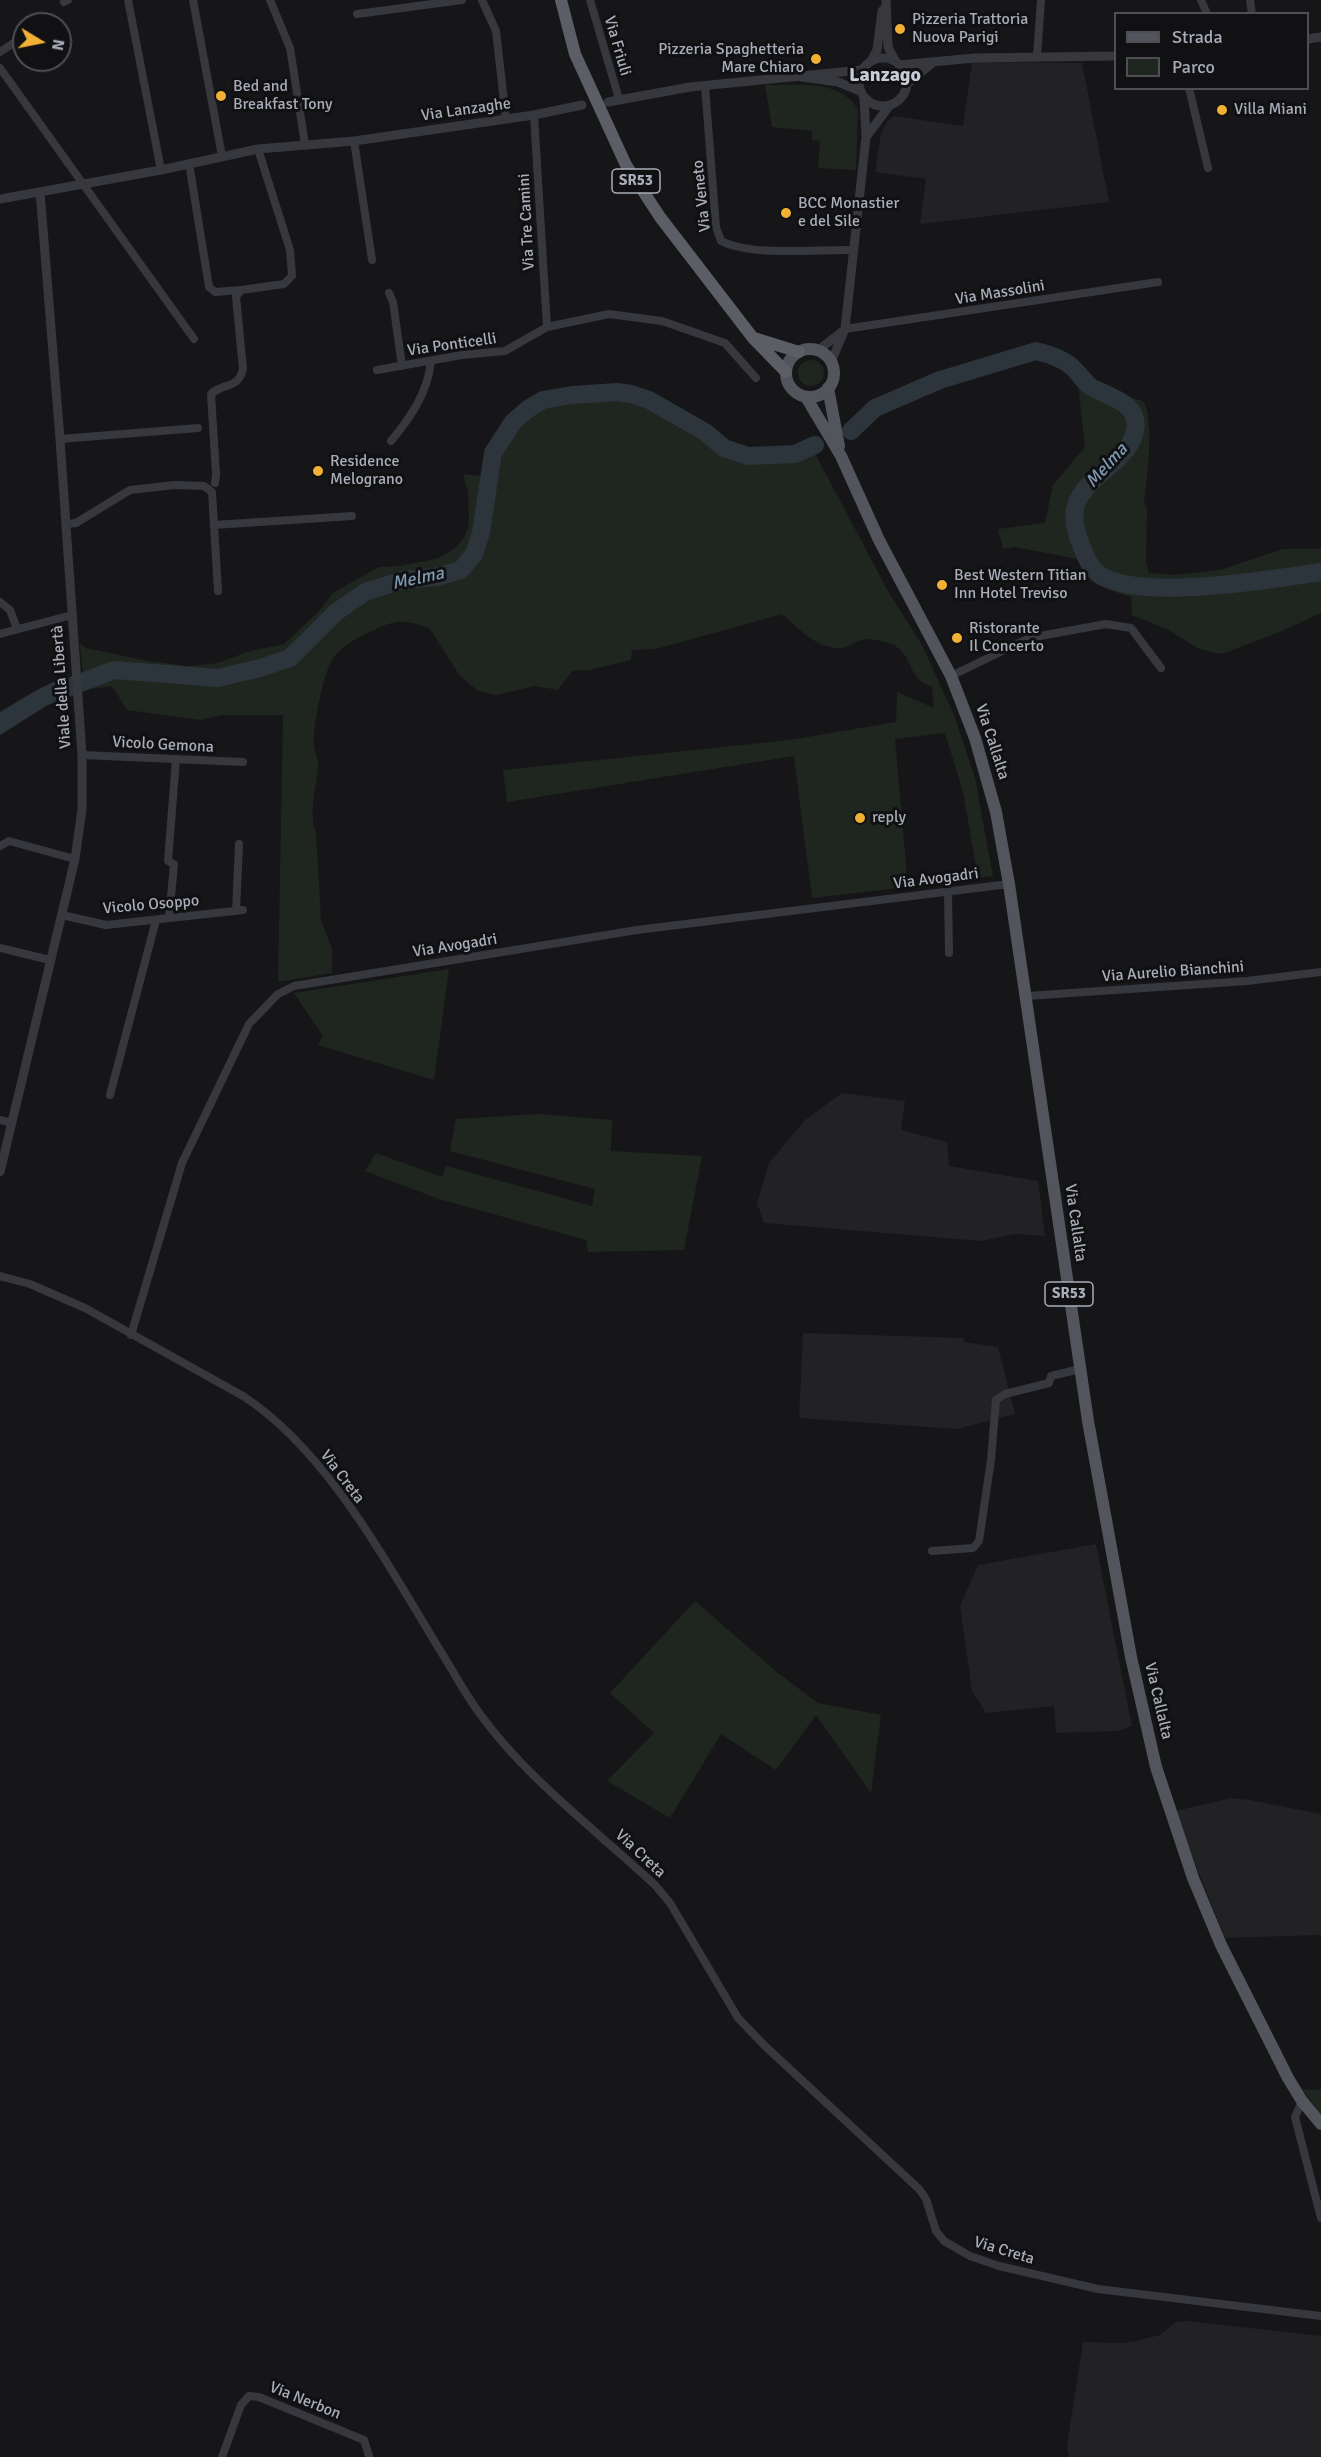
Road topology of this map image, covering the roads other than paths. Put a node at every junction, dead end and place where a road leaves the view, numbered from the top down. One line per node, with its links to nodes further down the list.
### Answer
1 (128, 0): 36 (street)
2 (193, 0): 33 (street)
3 (270, 0): 31 (street)
4 (462, 0): 10 (street)
5 (482, 0): 28 (street)
6 (561, 0): 47 (highway, SR53)
7 (590, 0): 23 (street, Via Friuli)
8 (1041, 0): 12 (street)
9 (886, 3): 14 (street); 15 (street)
10 (357, 14)
11 (1114, 56): 12 (street)
12 (1037, 57): 13 (street)
13 (936, 61): 15 (street); 19 (street)
14 (871, 62): 15 (street); 17 (street)
15 (898, 64): 19 (street)
16 (0, 68): 37 (street)
17 (862, 70): 18 (street); 22 (street)
18 (802, 77): 20 (street); 22 (street)
19 (907, 84): 26 (street)
20 (705, 86): 23 (street); 40 (street, Via Veneto)
21 (1189, 90): 35 (street)
22 (862, 94): 26 (street); 29 (street)
23 (619, 99): 24 (street)
24 (608, 102)
25 (582, 105): 27 (street, Via Lanzaghe)
26 (890, 105): 29 (street)
27 (534, 115): 28 (street, Via Lanzaghe); 45 (street, Via Tre Camini)
28 (506, 119): 30 (street, Via Lanzaghe)
29 (866, 137): 40 (street)
30 (354, 141): 31 (street, Via Lanzaghe); 41 (street)
31 (305, 144): 32 (street, Via Lanzaghe)
32 (258, 149): 33 (street, Via Lanzaghe); 43 (street)
33 (222, 156): 34 (street, Via Lanzaghe)
34 (189, 163): 36 (street, Via Lanzaghe); 43 (street)
35 (1208, 168)
36 (161, 170): 37 (street, Via Lanzaghe)
37 (85, 184): 38 (street, Via Lanzaghe); 48 (street)
38 (40, 192): 39 (street, Via Lanzaghe); 60 (street, Viale della Libertà)
39 (0, 199)
40 (853, 250): 46 (street)
41 (372, 260)
42 (1158, 282): 46 (street, Via Massolini)
43 (241, 290): 63 (street)
44 (389, 293): 53 (street)
45 (547, 327): 51 (street, Via Ponticelli); 56 (street, Via Ponticelli)
46 (845, 329): 49 (street); 52 (street)
47 (753, 338): 50 (highway); 55 (highway, SR53)
48 (194, 339)
49 (817, 351): 50 (main road); 52 (main road)
50 (799, 352): 55 (main road)
51 (431, 361): 53 (street, Via Ponticelli); 61 (street)
52 (831, 362): 57 (main road)
53 (402, 366): 54 (street, Via Ponticelli)
54 (377, 370)
55 (786, 372): 58 (main road)
56 (756, 378)
57 (828, 388): 58 (main road); 62 (main road, Via Callalta / SR53)
58 (806, 397): 62 (main road, Via Callalta / SR53)
59 (198, 428): 60 (street)
60 (60, 439): 65 (street, Viale della Libertà)
61 (391, 441)
62 (842, 456): 73 (main road, Via Callalta / SR53)
63 (215, 483)
64 (352, 516): 66 (street)
65 (66, 524): 66 (street); 69 (street, Viale della Libertà)
66 (214, 525): 67 (street)
67 (218, 591)
68 (0, 602): 70 (street)
69 (72, 615): 70 (street); 74 (street, Viale della Libertà)
70 (17, 629): 71 (street)
71 (0, 634)
72 (1161, 668): 73 (street)
73 (951, 676): 80 (main road, Via Callalta / SR53)
74 (82, 755): 75 (street, Vicolo Gemona); 79 (street, Viale della Libertà)
75 (176, 759): 76 (street, Vicolo Gemona); 83 (street)
76 (243, 762)
77 (239, 844): 83 (street, Vicolo Osoppo)
78 (0, 846): 79 (street)
79 (75, 859): 82 (street, Viale della Libertà)
80 (1009, 884): 81 (street, Via Avogadri); 89 (main road, Via Callalta / SR53)
81 (948, 892): 86 (street); 95 (street, Via Avogadri)
82 (62, 915): 84 (street, Vicolo Osoppo); 87 (street, Viale della Libertà)
83 (170, 918): 84 (street, Vicolo Osoppo)
84 (156, 920): 90 (street)
85 (0, 948): 87 (street)
86 (949, 952)
87 (50, 960): 92 (street, Viale della Libertà)
88 (1321, 972): 89 (street, Via Aurelio Bianchini)
89 (1027, 996): 96 (main road, Via Callalta / SR53)
90 (110, 1095)
91 (0, 1120): 92 (street)
92 (12, 1123): 93 (street, Viale della Libertà)
93 (0, 1172)
94 (0, 1276): 95 (street, Via Creta)
95 (131, 1335): 101 (street, Via Creta)
96 (1080, 1369): 97 (street); 98 (main road, Via Callalta / SR53)
97 (932, 1551)
98 (1302, 2101): 99 (main road, Via Callalta / SR53); 100 (street)
99 (1321, 2124)
100 (1321, 2218)
101 (1321, 2316)
102 (369, 2456): 103 (street, Via Nerbon)
103 (222, 2457)

